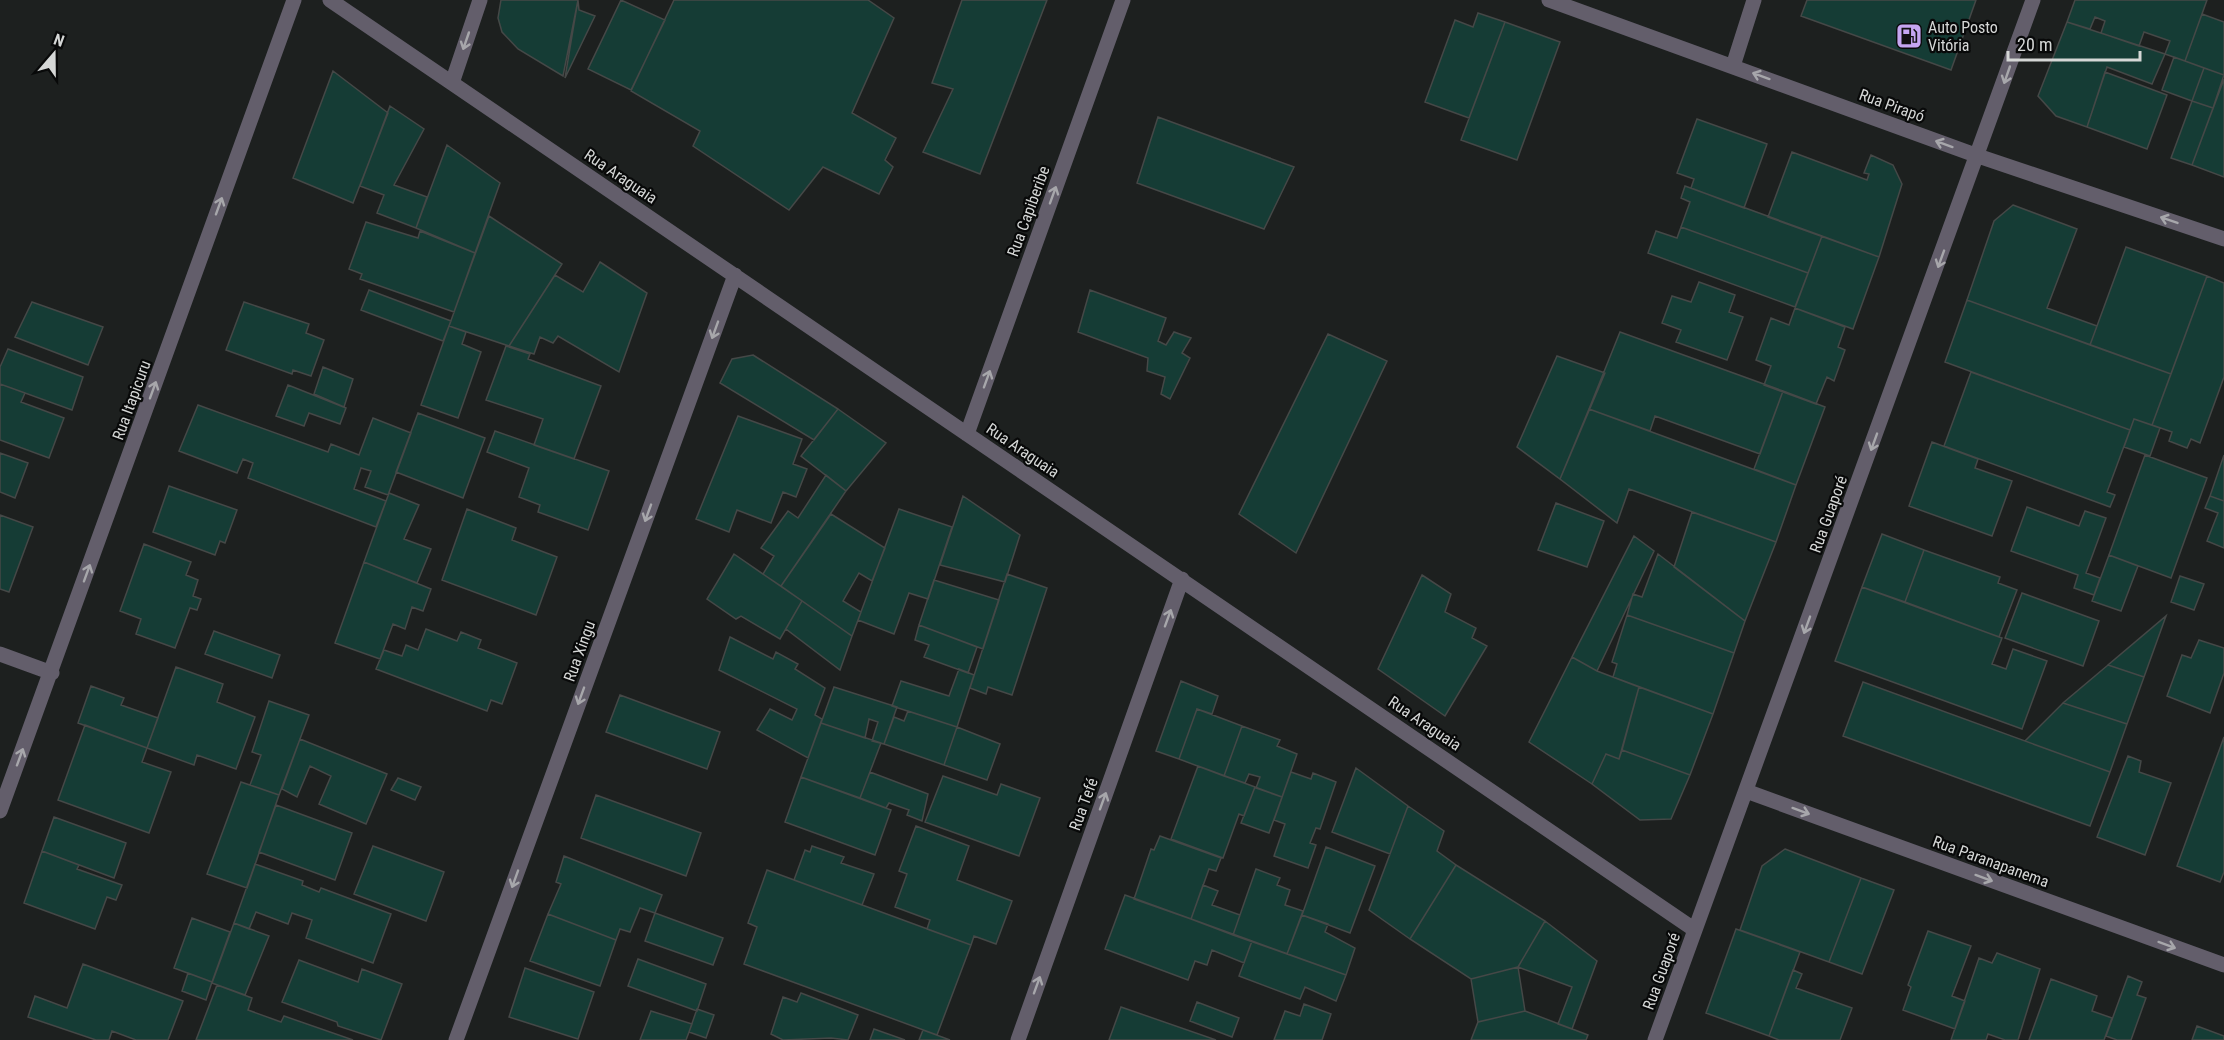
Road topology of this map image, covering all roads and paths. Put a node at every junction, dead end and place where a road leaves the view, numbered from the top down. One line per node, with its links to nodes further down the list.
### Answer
1 (294, 0): 16 (street, Rua Itapicuru, one-way to 1)
2 (330, 0): 9 (street, Rua Araguaia)
3 (480, 0): 9 (street, one-way to 9)
4 (1123, 0): 13 (street, Rua Capiberibe, one-way to 4)
5 (1549, 0): 8 (street, Rua Pirapó)
6 (1754, 0): 8 (street)
7 (2033, 0): 10 (street, Rua Guaporé, one-way to 10)
8 (1733, 66): 10 (street, Rua Pirapó, one-way to 8)
9 (452, 83): 12 (street, Rua Araguaia)
10 (1978, 156): 11 (street, Rua Pirapó, one-way to 10); 17 (street, Rua Guaporé, one-way to 17)
11 (2224, 239)
12 (735, 275): 13 (street, Rua Araguaia); 21 (street, Rua Xingu, one-way to 21)
13 (968, 434): 14 (street, Rua Araguaia)
14 (1182, 579): 19 (street, Rua Araguaia); 22 (street, Rua Tefé, one-way to 14)
15 (0, 654): 16 (street)
16 (52, 673): 18 (street, Rua Itapicuru, one-way to 16)
17 (1746, 791): 19 (street, Rua Guaporé); 20 (street, Rua Paranapanema, one-way to 20)
18 (0, 811)
19 (1695, 930): 23 (street, Rua Guaporé)
20 (2224, 965)
21 (456, 1040)
22 (1018, 1040)
23 (1655, 1040)

